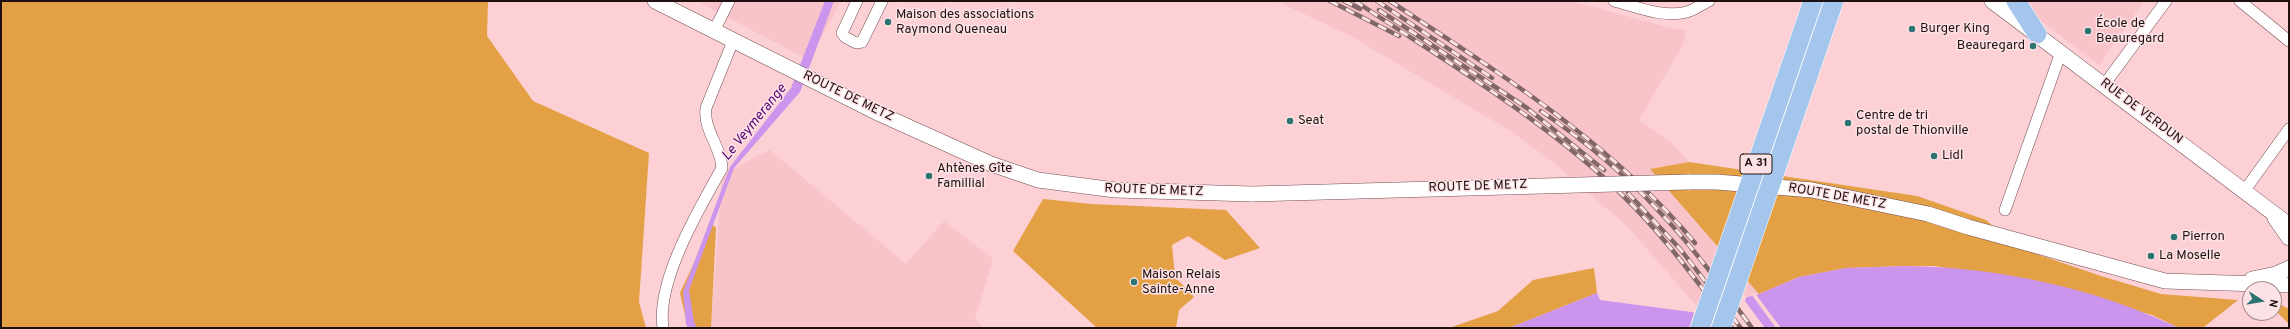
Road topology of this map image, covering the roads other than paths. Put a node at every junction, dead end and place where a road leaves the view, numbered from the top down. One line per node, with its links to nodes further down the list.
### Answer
1 (655, 1): 13 (main road, ROUTE DE METZ)
2 (729, 1): 13 (street)
3 (857, 1): 4 (street)
4 (882, 1)
5 (1614, 1): 6 (street)
6 (1709, 1)
7 (1812, 1): 29 (highway, A 31, bridge)
8 (1834, 1): 30 (highway, A 31, bridge)
9 (1992, 1): 14 (main road, RUE DE VERDUN)
10 (2016, 1): 14 (highway)
11 (2166, 1): 18 (street)
12 (2240, 1): 16 (street)
13 (714, 31): 15 (main road, ROUTE DE METZ)
14 (2036, 34): 17 (main road, RUE DE VERDUN)
15 (733, 41): 26 (main road, ROUTE DE METZ, bridge); 28 (street)
16 (2289, 41)
17 (2061, 52): 18 (main road, RUE DE VERDUN); 22 (street)
18 (2104, 86): 20 (main road, RUE DE VERDUN)
19 (2289, 129): 20 (street)
20 (2245, 190): 21 (main road, RUE DE VERDUN)
21 (2269, 209): 23 (main road, RUE DE VERDUN); 24 (main road)
22 (2005, 210)
23 (2289, 225)
24 (2289, 238)
25 (2289, 268): 26 (main road, ROUTE DE METZ)
26 (2241, 282): 27 (main road, ROUTE DE METZ)
27 (2289, 285)
28 (663, 328)
29 (1700, 328)
30 (1721, 328)

